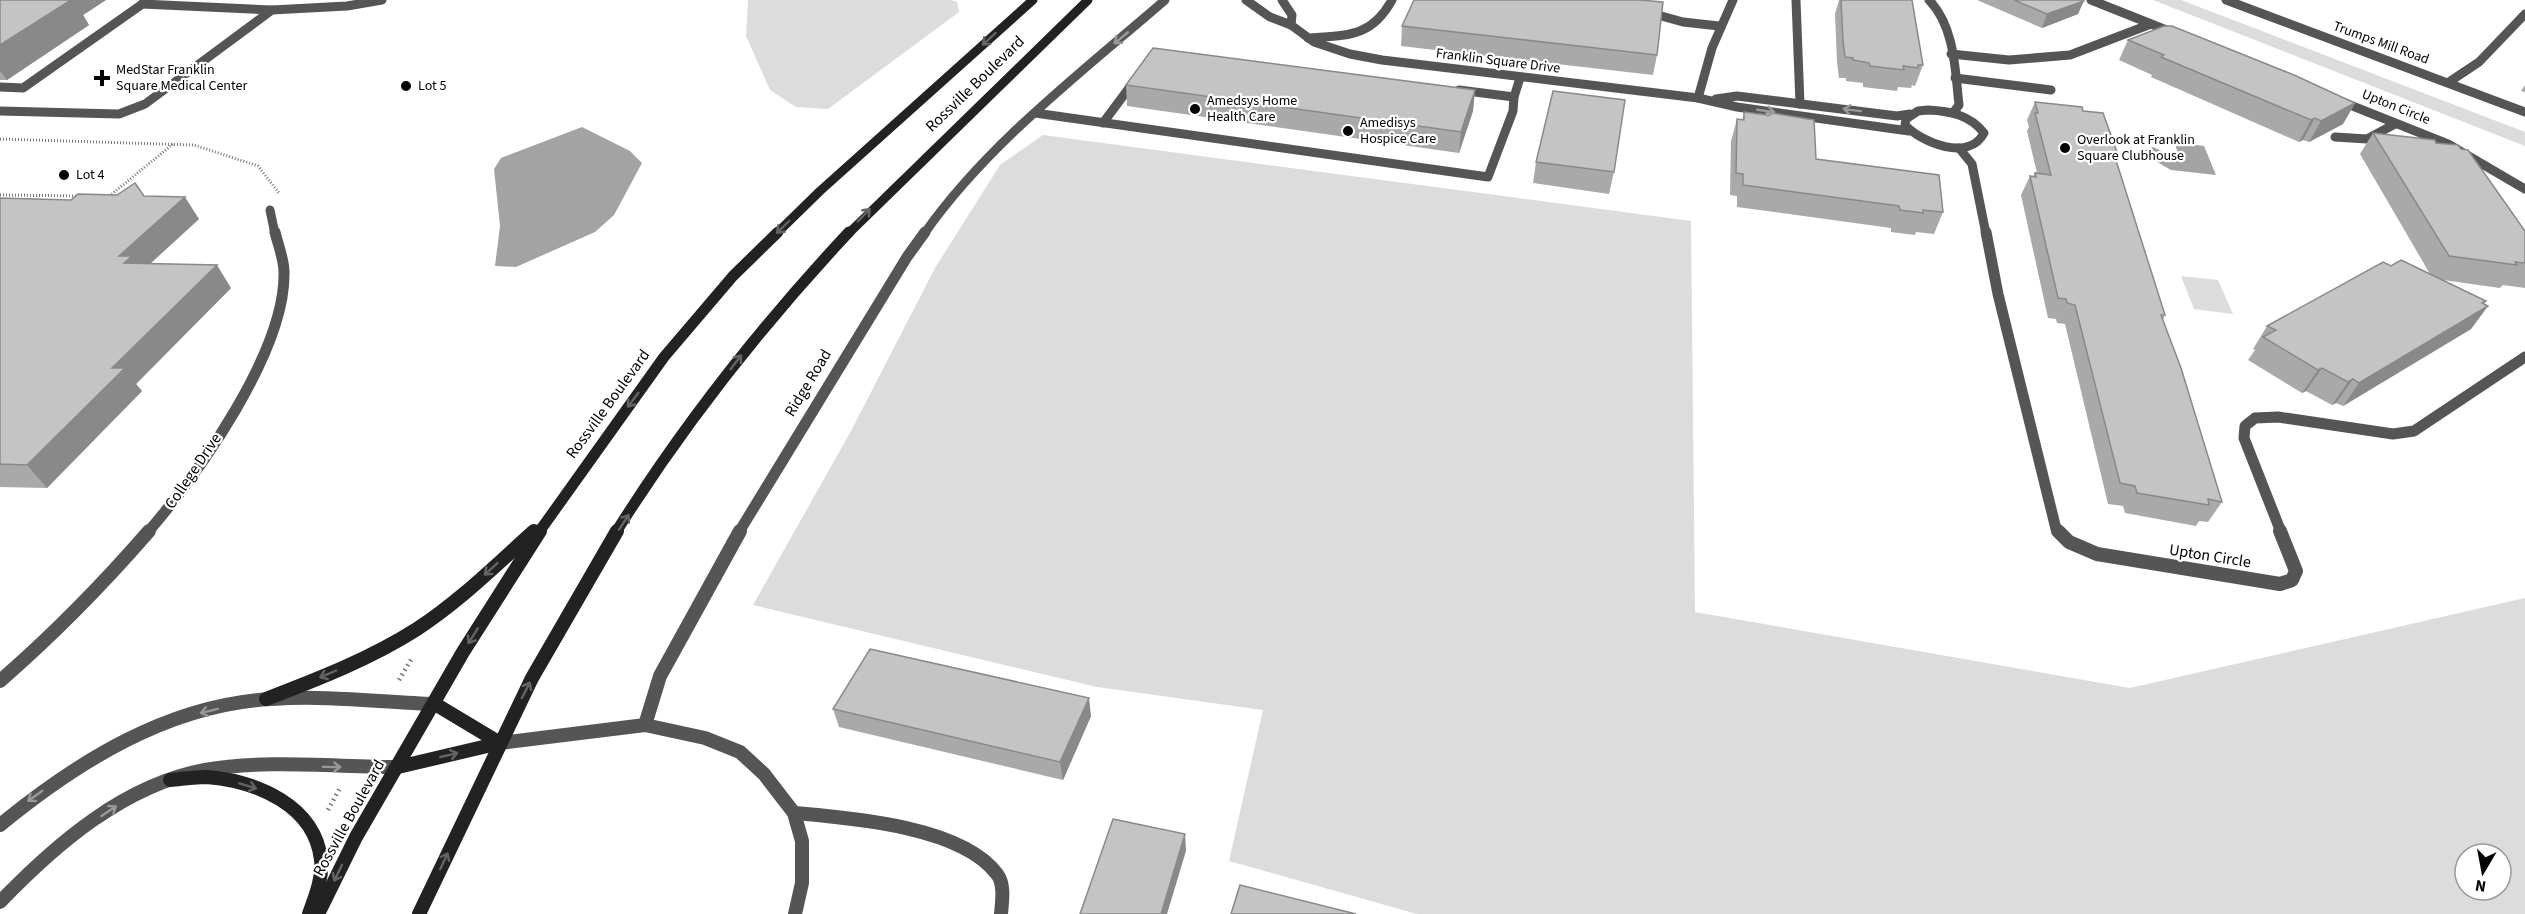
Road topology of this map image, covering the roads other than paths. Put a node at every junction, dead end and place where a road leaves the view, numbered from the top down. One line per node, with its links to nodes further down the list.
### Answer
1 (382, 0): 14 (street)
2 (1033, 0): 48 (main road, Rossville Boulevard, one-way to 48)
3 (1088, 0): 53 (main road, Rossville Boulevard, one-way to 3)
4 (1166, 0): 37 (street, Ridge Road, one-way to 37)
5 (1246, 0): 18 (street, Franklin Square Drive)
6 (1282, 0): 18 (street)
7 (1392, 0): 21 (street)
8 (1733, 0): 19 (street)
9 (1796, 0): 34 (street)
10 (1929, 0): 22 (street)
11 (2091, 0): 17 (street)
12 (2226, 0): 26 (street, Trumps Mill Road)
13 (145, 2): 14 (street); 27 (street)
14 (272, 10): 35 (street)
15 (1640, 10): 19 (street)
16 (2525, 14): 26 (street)
17 (2151, 24): 20 (street); 22 (street)
18 (1291, 25): 21 (street, Franklin Square Drive)
19 (1719, 26): 31 (street)
20 (2183, 37)
21 (1308, 38): 24 (street, Franklin Square Drive)
22 (1951, 54): 25 (street)
23 (1139, 74): 40 (street)
24 (1520, 78): 30 (street); 31 (street, Franklin Square Drive)
25 (1955, 78): 29 (street); 38 (street)
26 (2449, 82): 36 (street, Trumps Mill Road)
27 (0, 87)
28 (1444, 88): 30 (street)
29 (2052, 90)
30 (1514, 97): 40 (street)
31 (1698, 98): 33 (street, Franklin Square Drive)
32 (2332, 98): 41 (street, Upton Circle)
33 (1709, 100): 34 (street, Franklin Square Drive); 42 (street, Franklin Square Drive, one-way to 42)
34 (1800, 104): 39 (street, Franklin Square Drive, one-way to 34)
35 (0, 111)
36 (2525, 112)
37 (1035, 113): 40 (street); 52 (street, Ridge Road)
38 (1953, 113): 39 (street, Franklin Square Drive); 44 (street)
39 (1910, 114): 42 (street)
40 (1103, 123)
41 (2395, 124): 43 (street); 45 (street, Upton Circle)
42 (1909, 131): 44 (street, Franklin Square Drive)
43 (2335, 137)
44 (1959, 148): 47 (street, Upton Circle)
45 (2525, 189)
46 (270, 210): 49 (street, College Drive)
47 (2525, 357)
48 (550, 516): 50 (main road, one-way to 50); 51 (main road, Rossville Boulevard, one-way to 51)
49 (0, 681)
50 (266, 699): 51 (street); 57 (street, one-way to 57)
51 (435, 704): 53 (main road); 54 (main road, Rossville Boulevard)
52 (645, 725): 53 (street); 56 (street)
53 (500, 742): 54 (main road, one-way to 53); 61 (main road, Rossville Boulevard, one-way to 53)
54 (398, 767): 55 (street, one-way to 54); 60 (main road, Rossville Boulevard, one-way to 60)
55 (170, 780): 58 (street, one-way to 55); 59 (main road, one-way to 59)
56 (794, 813): 62 (street); 63 (street)
57 (0, 825)
58 (0, 902)
59 (309, 914)
60 (318, 914)
61 (419, 914)
62 (795, 914)
63 (1001, 914)

